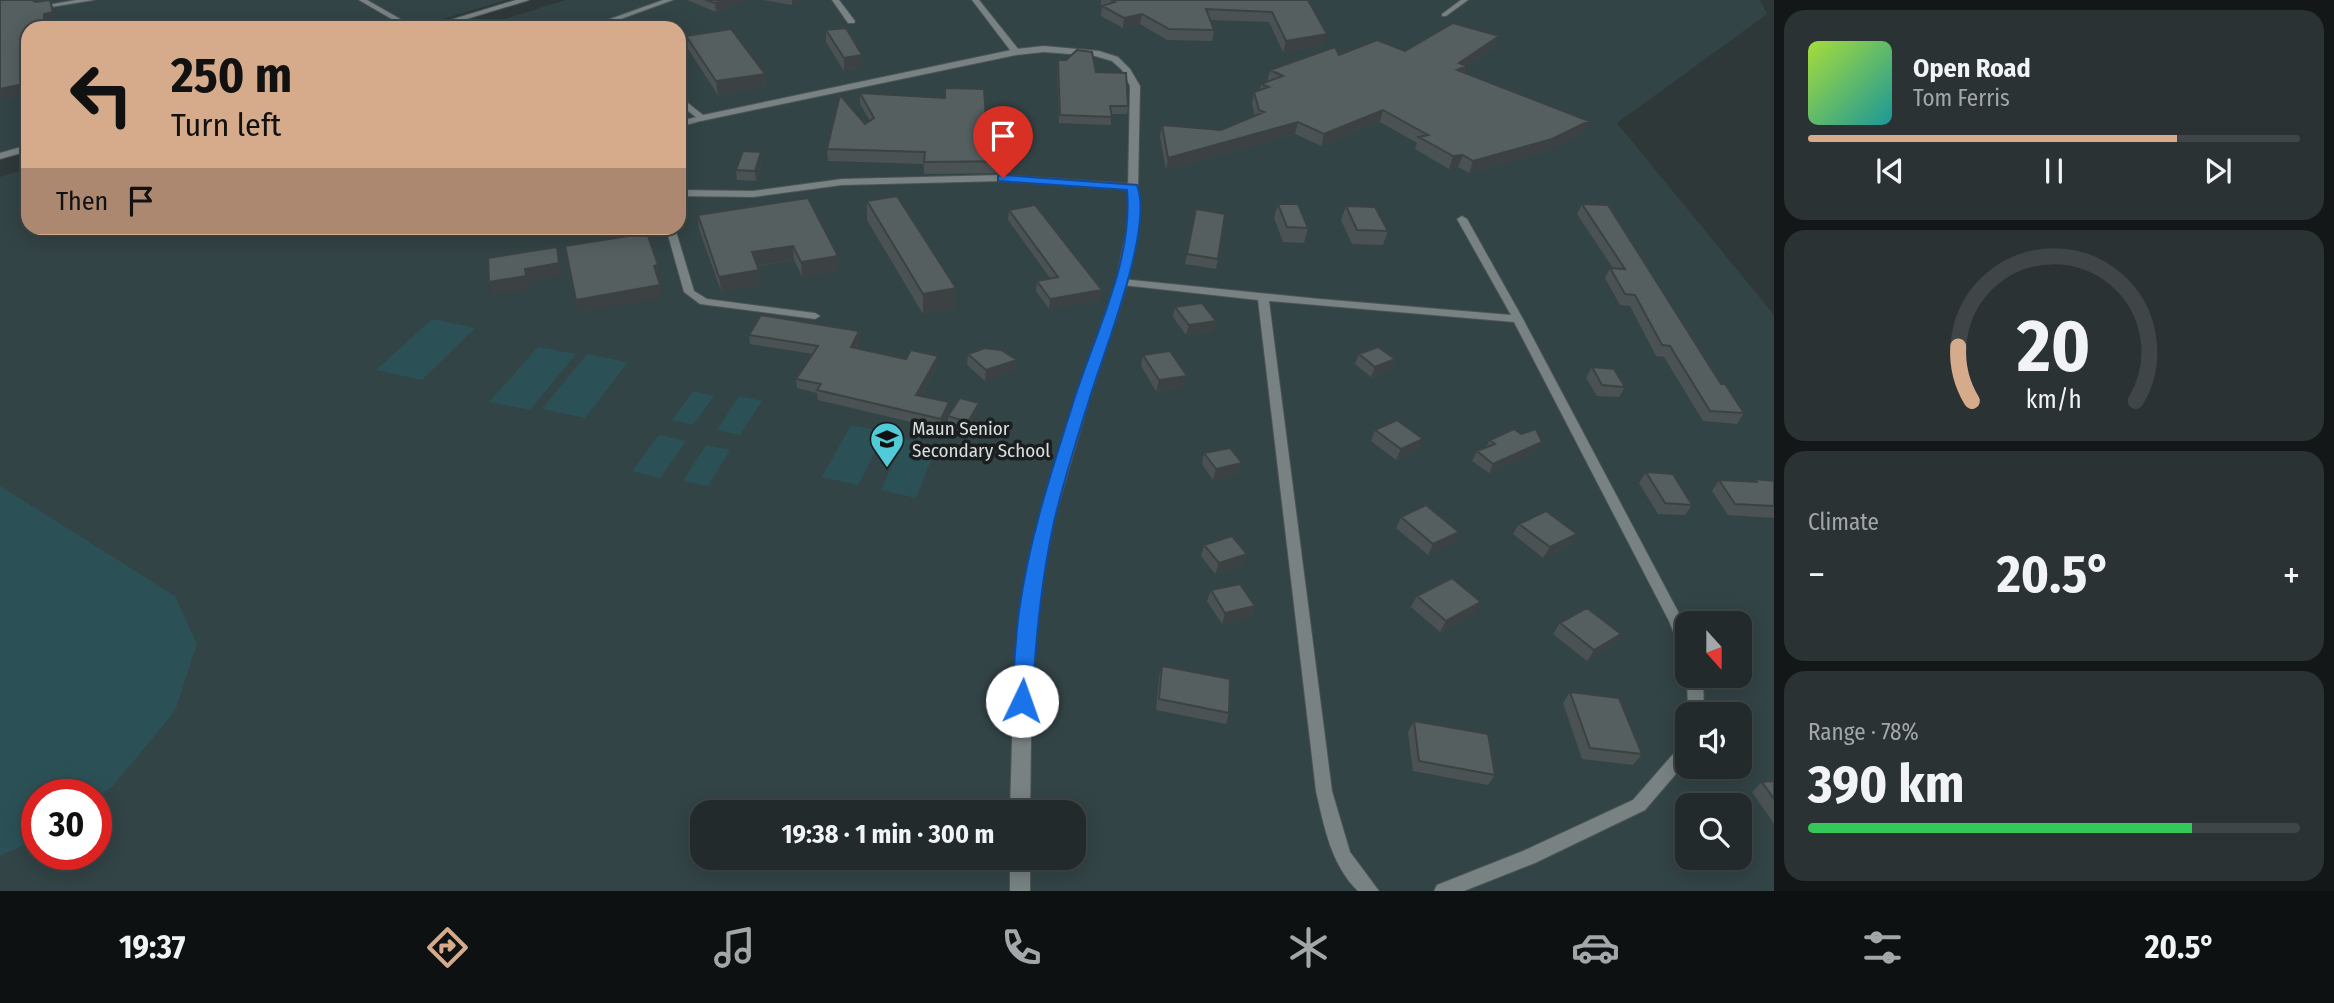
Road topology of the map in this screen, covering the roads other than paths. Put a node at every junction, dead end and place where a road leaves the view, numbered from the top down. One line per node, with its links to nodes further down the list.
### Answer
1 (91, 0): 8 (lane)
2 (362, 0): 10 (lane)
3 (524, 0): 11 (street)
4 (670, 0): 12 (lane)
5 (835, 0): 13 (lane)
6 (975, 0): 14 (lane)
7 (1465, 0): 9 (lane)
8 (39, 7)
9 (1444, 15)
10 (400, 21)
11 (452, 21)
12 (609, 21)
13 (851, 21)
14 (1016, 52): 16 (street); 20 (street)
15 (686, 105): 16 (street)
16 (701, 118): 17 (lane)
17 (686, 122)
18 (21, 150): 19 (street)
19 (0, 156)
20 (1133, 187): 21 (lane); 24 (street)
21 (686, 193)
22 (1462, 219): 27 (lane)
23 (672, 235): 26 (lane)
24 (1122, 282): 25 (lane); 30 (street)
25 (1263, 299): 27 (lane); 33 (lane)
26 (815, 316)
27 (1518, 318): 28 (lane)
28 (1675, 619)
29 (1675, 764): 34 (lane)
30 (1020, 800)
31 (1020, 870): 32 (street)
32 (1020, 891)
33 (1370, 891)
34 (1443, 891)

